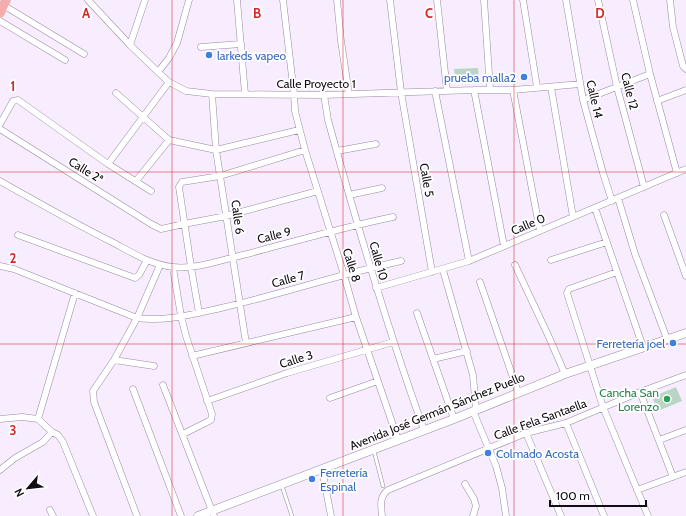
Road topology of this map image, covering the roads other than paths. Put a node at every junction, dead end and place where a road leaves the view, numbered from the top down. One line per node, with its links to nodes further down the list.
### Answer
1 (88, 0): 18 (street, Calle Proyecto 1)
2 (145, 0): 18 (street)
3 (189, 0): 23 (street)
4 (237, 0): 17 (street)
5 (283, 0): 40 (street, Calle 8)
6 (337, 0): 41 (street)
7 (390, 0): 36 (street, Calle 5)
8 (437, 0): 35 (street)
9 (484, 0): 30 (street)
10 (523, 0): 27 (street)
11 (566, 0): 26 (street, Calle 14)
12 (598, 0): 29 (street, Calle 12)
13 (633, 0): 24 (street)
14 (670, 0): 22 (street)
15 (3, 6): 20 (street)
16 (0, 21): 21 (street)
17 (241, 44): 19 (street); 39 (street)
18 (130, 45): 23 (street, Calle Proyecto 1)
19 (201, 46)
20 (84, 54)
21 (65, 60)
22 (686, 69)
23 (158, 72): 25 (street, Calle Proyecto 1)
24 (650, 74): 29 (street); 44 (street)
25 (169, 82): 38 (street, Calle Proyecto 1); 45 (street)
26 (580, 84): 28 (street, Calle Proyecto 1); 43 (street, Calle 14)
27 (537, 87): 28 (street, Calle Proyecto 1); 32 (street, Calle Proyecto 1)
28 (551, 87): 70 (street)
29 (618, 87): 43 (street); 60 (street, Calle 12)
30 (490, 89): 31 (street, Calle Proyecto 1); 32 (street, Calle Proyecto 1)
31 (474, 90): 35 (street, Calle Proyecto 1); 77 (street)
32 (513, 90): 73 (street)
33 (686, 90): 44 (street)
34 (435, 91): 35 (street, Calle Proyecto 1); 36 (street, Calle Proyecto 1); 82 (street)
35 (447, 91)
36 (401, 92): 41 (street, Calle Proyecto 1); 90 (street, Calle 5)
37 (116, 93): 45 (street)
38 (212, 94): 39 (street, Calle Proyecto 1); 51 (street, Calle 6)
39 (245, 94): 40 (street, Calle Proyecto 1)
40 (294, 94): 42 (street, Calle Proyecto 1); 48 (street, Calle 8)
41 (349, 94): 42 (street, Calle Proyecto 1)
42 (324, 95): 53 (street, Calle 10)
43 (583, 100): 65 (street, Calle 14)
44 (657, 100): 56 (street)
45 (144, 116): 49 (street); 54 (street)
46 (0, 124): 54 (street)
47 (0, 129): 71 (street, Calle 2ª)
48 (299, 130): 51 (street); 52 (street, Calle 8)
49 (169, 140): 51 (street); 59 (street)
50 (376, 144): 53 (street)
51 (216, 150): 57 (street, Calle 6)
52 (305, 150): 57 (street); 63 (street, Calle 8)
53 (337, 151): 64 (street, Calle 10)
54 (108, 164): 59 (street)
55 (686, 169): 56 (street, Calle 0)
56 (677, 173): 60 (street, Calle 0)
57 (220, 176): 68 (street, Calle 6); 71 (street)
58 (0, 181): 79 (street, Calle 9)
59 (136, 181): 62 (street)
60 (644, 186): 65 (street, Calle 0)
61 (382, 188): 64 (street)
62 (151, 191)
63 (318, 191): 68 (street); 74 (street, Calle 8)
64 (349, 195): 72 (street, Calle 10)
65 (615, 200): 66 (street, Calle 0); 104 (street, Calle 14)
66 (595, 208): 70 (street, Calle 0); 76 (street)
67 (664, 215): 93 (street)
68 (226, 216): 71 (street); 78 (street, Calle 6)
69 (393, 217): 72 (street, Calle 9)
70 (573, 217): 73 (street, Calle 0)
71 (184, 224): 86 (street)
72 (357, 224): 74 (street, Calle 9); 88 (street, Calle 10)
73 (540, 231): 77 (street, Calle 0)
74 (331, 232): 78 (street, Calle 9); 92 (street, Calle 8)
75 (18, 235): 79 (street)
76 (606, 242): 80 (street); 91 (street)
77 (504, 246): 82 (street, Calle 0)
78 (232, 257): 86 (street, Calle 9); 97 (street, Calle 6)
79 (147, 260): 83 (street, Calle 9)
80 (551, 260)
81 (401, 261): 88 (street, Calle 7)
82 (469, 261): 89 (street, Calle 0)
83 (160, 265): 87 (street, Calle 9); 102 (street)
84 (514, 265): 115 (street)
85 (0, 266): 96 (street, Calle 7)
86 (191, 267): 87 (street, Calle 9); 98 (street)
87 (173, 268): 100 (street)
88 (370, 268): 92 (street, Calle 7); 95 (street, Calle 10)
89 (443, 270): 90 (street, Calle 0); 109 (street)
90 (432, 272): 95 (street, Calle 0)
91 (617, 272): 107 (street); 113 (street)
92 (344, 275): 97 (street, Calle 7); 101 (street, Calle 8)
93 (686, 276)
94 (480, 282): 120 (street)
95 (376, 288): 105 (street, Calle 10)
96 (75, 293): 102 (street, Calle 7); 128 (street)
97 (240, 303): 98 (street, Calle 7); 106 (street, Calle 6)
98 (199, 312): 100 (street, Calle 7)
99 (417, 313): 111 (street)
100 (181, 316): 102 (street, Calle 7); 110 (street)
101 (356, 317): 106 (street); 108 (street, Calle 8)
102 (137, 318): 112 (street)
103 (686, 333): 104 (main road, Avenida José Germán Sánchez Puello)
104 (667, 339): 107 (main road, Avenida José Germán Sánchez Puello)
105 (393, 342): 108 (street, Calle 3); 130 (street, Calle 10)
106 (246, 343): 110 (street)
107 (644, 347): 113 (main road, Avenida José Germán Sánchez Puello)
108 (367, 349): 117 (street, Calle 8); 123 (street, Calle 3)
109 (466, 351): 111 (street); 125 (street)
110 (192, 356): 123 (street)
111 (433, 359): 126 (street)
112 (114, 360): 114 (street); 151 (street)
113 (590, 365): 115 (main road, Avenida José Germán Sánchez Puello); 124 (street)
114 (154, 366)
115 (565, 374): 120 (main road, Avenida José Germán Sánchez Puello)
116 (686, 375): 121 (street, Calle Fela Santaella)
117 (378, 381): 122 (street); 135 (street, Calle 8)
118 (163, 385): 134 (street)
119 (133, 389): 152 (street)
120 (518, 392): 125 (main road, Avenida José Germán Sánchez Puello)
121 (640, 392): 124 (street, Calle Fela Santaella); 136 (street)
122 (330, 398)
123 (207, 401): 134 (street)
124 (603, 407): 129 (street, Calle Fela Santaella); 146 (street)
125 (475, 410): 126 (main road, Avenida José Germán Sánchez Puello); 138 (street)
126 (454, 418): 130 (main road, Avenida José Germán Sánchez Puello)
127 (0, 419): 128 (street)
128 (38, 419): 132 (street)
129 (566, 423): 133 (street, Calle Fela Santaella); 160 (street)
130 (424, 430): 135 (main road, Avenida José Germán Sánchez Puello)
131 (686, 430): 136 (street)
132 (52, 432): 140 (street); 150 (street)
133 (526, 433): 138 (street, Calle Fela Santaella); 159 (street)
134 (183, 434): 148 (street)
135 (398, 440): 137 (main road, Avenida José Germán Sánchez Puello)
136 (659, 440): 142 (street)
137 (374, 449): 139 (main road, Avenida José Germán Sánchez Puello); 145 (lane)
138 (490, 449): 156 (street, Calle Fela Santaella); 158 (street)
139 (322, 469): 143 (main road, Avenida José Germán Sánchez Puello); 155 (street)
140 (0, 470)
141 (686, 472): 142 (street)
142 (673, 477): 146 (street)
143 (282, 484): 148 (main road, Avenida José Germán Sánchez Puello); 154 (lane)
144 (465, 484): 157 (street)
145 (383, 486)
146 (637, 490): 161 (street)
147 (50, 510): 149 (street)
148 (213, 513): 153 (main road, Avenida José Germán Sánchez Puello)
149 (53, 516)
150 (92, 516)
151 (137, 516)
152 (181, 516)
153 (198, 516)
154 (292, 516)
155 (331, 516)
156 (382, 516)
157 (473, 516)
158 (506, 516)
159 (561, 516)
160 (604, 516)
161 (648, 516)

